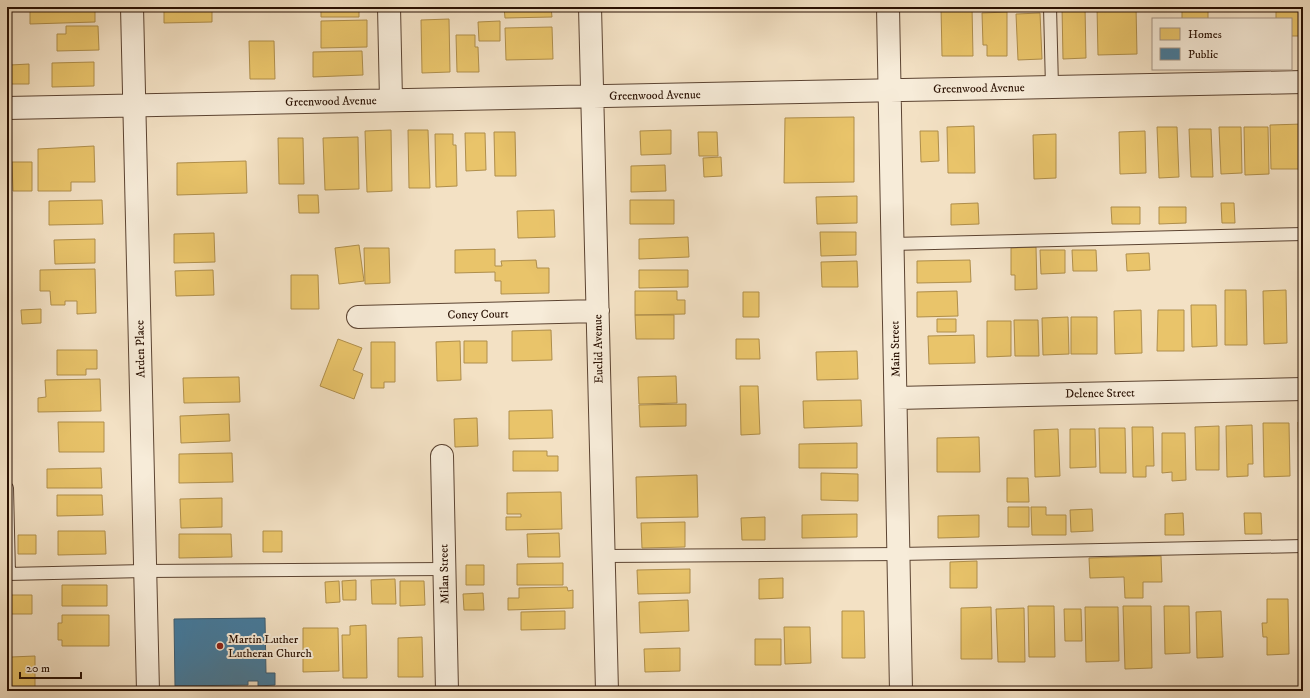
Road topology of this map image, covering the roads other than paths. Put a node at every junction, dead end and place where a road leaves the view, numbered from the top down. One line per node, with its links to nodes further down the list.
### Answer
1 (132, 7): 11 (street, Arden Place)
2 (389, 7): 10 (street)
3 (590, 7): 9 (street, Euclid Avenue)
4 (888, 7): 8 (street, Main Street)
5 (1050, 7): 7 (lane)
6 (1303, 82): 7 (street, Greenwood Avenue)
7 (1052, 87): 8 (street, Greenwood Avenue)
8 (889, 90): 9 (street, Greenwood Avenue); 14 (street, Main Street)
9 (592, 96): 10 (street, Greenwood Avenue); 15 (street, Euclid Avenue)
10 (391, 100): 11 (street, Greenwood Avenue)
11 (134, 105): 12 (street, Greenwood Avenue); 25 (street, Arden Place)
12 (7, 108)
13 (1303, 234): 14 (lane)
14 (892, 244): 18 (street, Main Street)
15 (598, 311): 16 (street, Coney Court); 23 (street, Euclid Avenue)
16 (358, 318)
17 (1303, 389): 18 (street, Delence Street)
18 (896, 398): 22 (street, Main Street)
19 (442, 456): 24 (street, Milan Street)
20 (7, 488): 26 (lane)
21 (1303, 546): 22 (lane)
22 (899, 554): 23 (lane); 30 (street, Main Street)
23 (604, 556): 29 (street, Euclid Avenue)
24 (444, 569): 25 (lane); 28 (street, Milan Street)
25 (145, 571): 26 (lane); 27 (street, Arden Place)
26 (8, 574)
27 (148, 691)
28 (446, 691)
29 (607, 691)
30 (901, 691)

